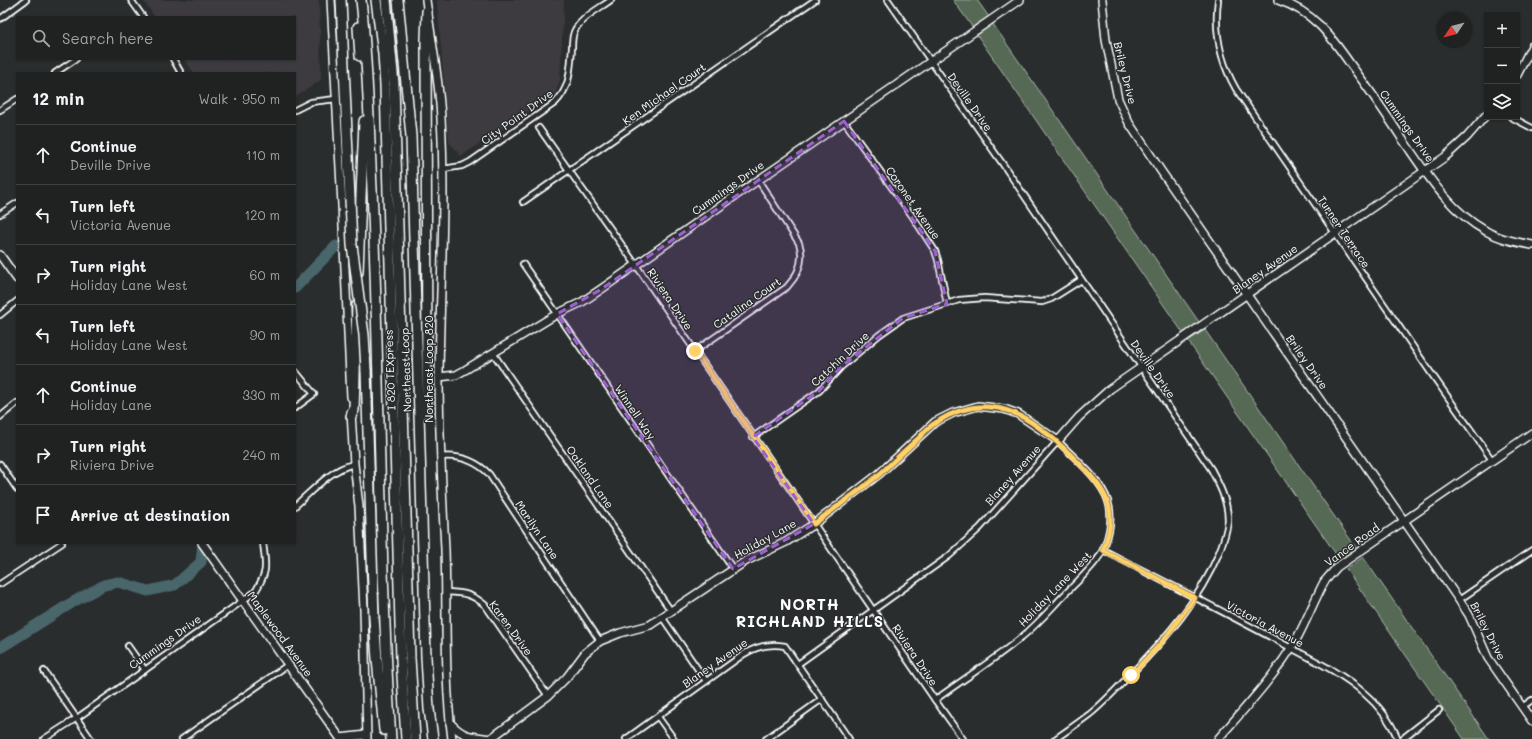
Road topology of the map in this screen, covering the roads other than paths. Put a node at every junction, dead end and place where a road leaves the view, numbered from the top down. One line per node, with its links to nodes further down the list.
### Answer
1 (26, 0): 20 (street)
2 (131, 0): 19 (street)
3 (331, 0): 28 (street)
4 (341, 0): 114 (highway, bridge)
5 (356, 0): 63 (highway)
6 (361, 0): 115 (highway)
7 (376, 0): 116 (highway, I 820 TEXpress)
8 (386, 0): 117 (highway, I 820 TEXpress)
9 (398, 0): 65 (highway, Northeast Loop)
10 (426, 0): 18 (street, Northeast Loop 820)
11 (611, 0): 37 (street, City Point Drive)
12 (815, 0): 38 (street, Ken Michael Court)
13 (888, 0): 24 (street, Deville Drive)
14 (1020, 0): 24 (street, Cummings Drive)
15 (1102, 0): 51 (street, Briley Drive)
16 (1218, 0): 44 (street, Turner Terrace)
17 (1278, 0): 39 (street, Cummings Drive)
18 (428, 12): 37 (street, Northeast Loop 820); 65 (highway)
19 (141, 16)
20 (0, 19)
21 (1532, 46): 25 (street)
22 (74, 60): 26 (street)
23 (174, 60): 27 (street)
24 (931, 61): 34 (street, Cummings Drive); 50 (street, Deville Drive)
25 (1520, 69)
26 (56, 72)
27 (180, 72)
28 (336, 99): 31 (street); 63 (street)
29 (16, 100): 30 (street)
30 (0, 110)
31 (296, 110)
32 (1484, 117): 39 (street, Blaney Avenue)
33 (1517, 120): 36 (street)
34 (844, 121): 40 (street, Cummings Drive); 53 (street, Coronet Avenue)
35 (539, 128): 38 (street, Riviera Drive)
36 (1532, 128)
37 (443, 169): 60 (street, Northeast Loop 820)
38 (569, 170): 41 (street, Ken Michael Court); 48 (street, Riviera Drive)
39 (1425, 171): 44 (street, Blaney Avenue); 45 (street, Cummings Drive)
40 (758, 180): 48 (street, Cummings Drive); 56 (street, Catalina Court)
41 (523, 202)
42 (16, 203): 43 (street)
43 (0, 214)
44 (1334, 234): 51 (street, Blaney Avenue); 70 (street, Turner Terrace)
45 (1532, 245)
46 (0, 255): 49 (street)
47 (523, 264): 54 (street, Winnell Way)
48 (636, 265): 54 (street, Cummings Drive); 56 (street, Riviera Drive)
49 (16, 278)
50 (1081, 280): 53 (street, Catchin Drive); 58 (street, Deville Drive)
51 (1247, 295): 58 (street, Blaney Avenue); 75 (street, Briley Drive)
52 (16, 302): 55 (street)
53 (947, 304): 67 (street, Catchin Drive)
54 (557, 314): 57 (street, Cummings Drive); 82 (street, Winnell Way)
55 (0, 315)
56 (695, 351): 67 (street, Riviera Drive)
57 (493, 353): 60 (street, Cummings Drive); 89 (street, Oakland Lane)
58 (1142, 368): 68 (street, Blaney Avenue); 85 (street, Deville Drive)
59 (296, 372): 62 (street)
60 (439, 377): 69 (street, Northeast Loop 820)
61 (16, 404): 64 (street)
62 (296, 407)
63 (351, 416): 72 (street)
64 (0, 417)
65 (420, 418): 118 (highway, Northeast Loop)
66 (1532, 433): 70 (street, Vance Road)
67 (753, 437): 76 (street, Riviera Drive)
68 (1058, 441): 76 (street, Holiday Lane); 80 (street, Holiday Lane West); 88 (street, Blaney Avenue)
69 (440, 457): 84 (street, Northeast Loop 820); 91 (street, Marilyn Lane)
70 (1492, 460): 75 (street, Vance Road)
71 (0, 464): 73 (street)
72 (354, 464): 74 (street); 109 (street)
73 (16, 488)
74 (296, 505)
75 (1404, 521): 86 (street, Briley Drive); 93 (street, Vance Road)
76 (814, 524): 82 (street, Holiday Lane); 88 (street, Riviera Drive)
77 (59, 544): 83 (street)
78 (203, 544): 87 (street, Maplewood Avenue)
79 (263, 544): 87 (street, Cummings Drive)
80 (1103, 550): 85 (street, Victoria Avenue); 101 (street, Holiday Lane West)
81 (1532, 550): 86 (street)
82 (733, 569): 89 (street, Holiday Lane)
83 (0, 584)
84 (446, 592): 99 (street, Karen Drive); 108 (street, Northeast Loop 820)
85 (1195, 598): 93 (street, Victoria Avenue); 126 (street, Deville Drive)
86 (1459, 600): 103 (street, Briley Drive)
87 (243, 601): 94 (street, Maplewood Avenue); 96 (street, Cummings Drive)
88 (873, 609): 95 (street, Blaney Avenue); 101 (street, Riviera Drive)
89 (671, 611): 90 (street, Holiday Lane)
90 (662, 617): 91 (street, Holiday Lane); 98 (street)
91 (600, 641): 99 (street, Holiday Lane)
92 (128, 646): 96 (street)
93 (1290, 648): 127 (street, Vance Road); 128 (street, Victoria Avenue)
94 (289, 664): 110 (street, Maplewood Avenue); 113 (street)
95 (798, 664): 98 (street, Blaney Avenue); 100 (street)
96 (145, 670): 106 (street, Cummings Drive)
97 (44, 672): 106 (street)
98 (706, 681): 105 (street, Blaney Avenue)
99 (548, 696): 120 (street, Holiday Lane)
100 (822, 699): 123 (street); 124 (street)
101 (934, 700): 125 (street, Riviera Drive)
102 (1532, 700): 103 (street)
103 (1522, 707): 107 (street, Briley Drive)
104 (1439, 710): 129 (street)
105 (658, 717): 121 (street, Blaney Avenue); 122 (street)
106 (77, 718): 111 (street, Cummings Drive); 112 (street)
107 (1532, 721)
108 (450, 723): 119 (street, Northeast Loop 820); 120 (street)
109 (367, 737): 110 (street)
110 (337, 738)
111 (44, 739)
112 (91, 739)
113 (182, 739)
114 (385, 739)
115 (391, 739)
116 (406, 739)
117 (415, 739)
118 (433, 739)
119 (452, 739)
120 (491, 739)
121 (626, 739)
122 (674, 739)
123 (766, 739)
124 (849, 739)
125 (963, 739)
126 (1055, 739)
127 (1218, 739)
128 (1398, 739)
129 (1402, 739)

